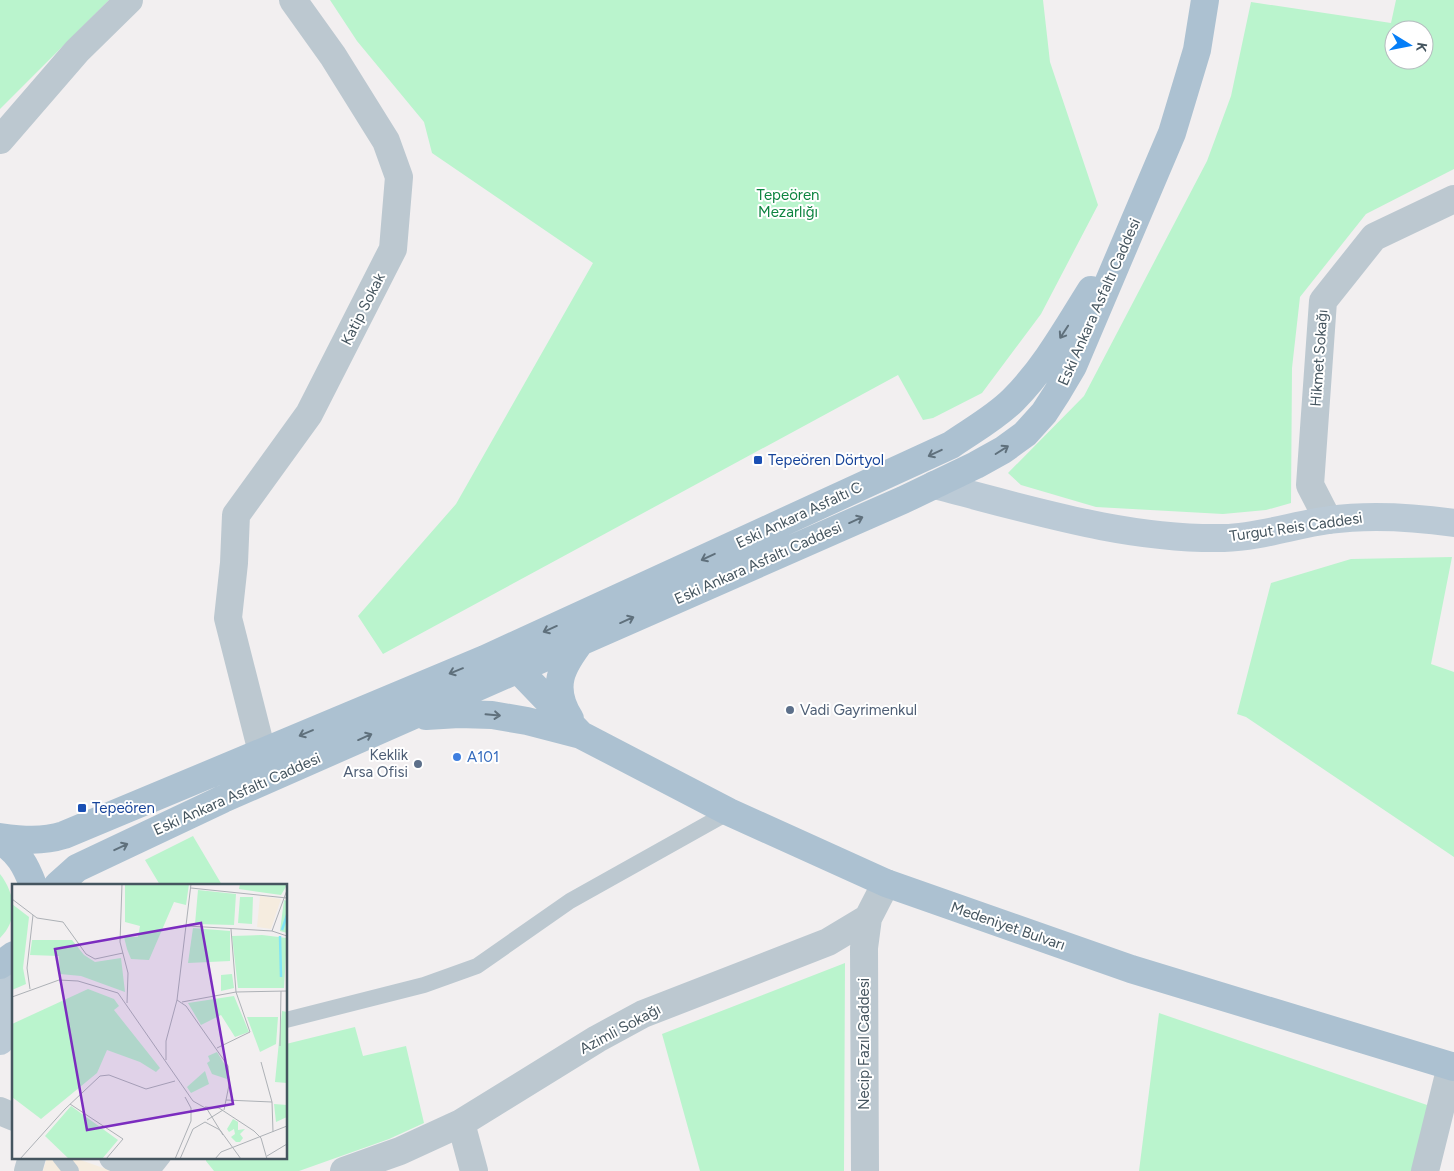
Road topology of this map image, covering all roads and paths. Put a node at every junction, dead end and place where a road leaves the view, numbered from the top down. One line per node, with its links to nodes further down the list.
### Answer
1 (129, 0): 4 (street)
2 (293, 0): 15 (street, Katip Sokak)
3 (1205, 0): 6 (main road, Eski Ankara Asfaltı Caddesi)
4 (0, 140)
5 (1454, 199): 8 (street, Hikmet Sokağı)
6 (1137, 217): 7 (main road, Eski Ankara Asfaltı Caddesi, one-way to 6); 10 (main road, Eski Ankara Asfaltı C, one-way to 10)
7 (934, 485): 8 (street, Turgut Reis Caddesi); 11 (main road, Eski Ankara Asfaltı Caddesi, one-way to 7)
8 (1328, 520): 9 (street, Turgut Reis Caddesi)
9 (1454, 523)
10 (595, 609): 12 (main road, Eski Ankara Asfaltı Caddesi, one-way to 12)
11 (582, 640): 12 (main road, Eski Ankara Asfaltı Caddesi); 14 (main road)
12 (509, 660): 13 (main road, Eski Ankara Asfaltı Caddesi); 14 (main road, Medeniyet Bulvarı); 15 (main road, Eski Ankara Asfaltı Caddesi, one-way to 15)
13 (409, 717): 14 (main road, Medeniyet Bulvarı, one-way to 14); 21 (main road, Eski Ankara Asfaltı Caddesi, one-way to 13)
14 (581, 735): 16 (main road, Medeniyet Bulvarı)
15 (262, 752): 17 (main road, Eski Ankara Asfaltı Caddesi)
16 (729, 812): 19 (main road, Medeniyet Bulvarı); 26 (lane)
17 (0, 837)
18 (0, 841): 20 (main road)
19 (886, 883): 22 (street); 28 (main road, Medeniyet Bulvarı)
20 (33, 884)
21 (59, 884)
22 (868, 918): 31 (street, Azimli Sokağı); 42 (street, Necip Fazıl Caddesi)
23 (12, 956): 24 (main road)
24 (0, 965)
25 (12, 974): 27 (street)
26 (288, 1019)
27 (0, 1041)
28 (1453, 1067): 43 (street)
29 (0, 1111): 30 (street)
30 (12, 1117)
31 (461, 1123): 40 (street, Azimli Sokağı); 41 (street)
32 (32, 1158): 36 (street)
33 (61, 1158): 37 (lane)
34 (115, 1158): 38 (street)
35 (162, 1158): 39 (lane)
36 (28, 1171)
37 (71, 1171)
38 (148, 1171)
39 (152, 1171)
40 (344, 1171)
41 (474, 1171)
42 (865, 1171)
43 (1425, 1171)

